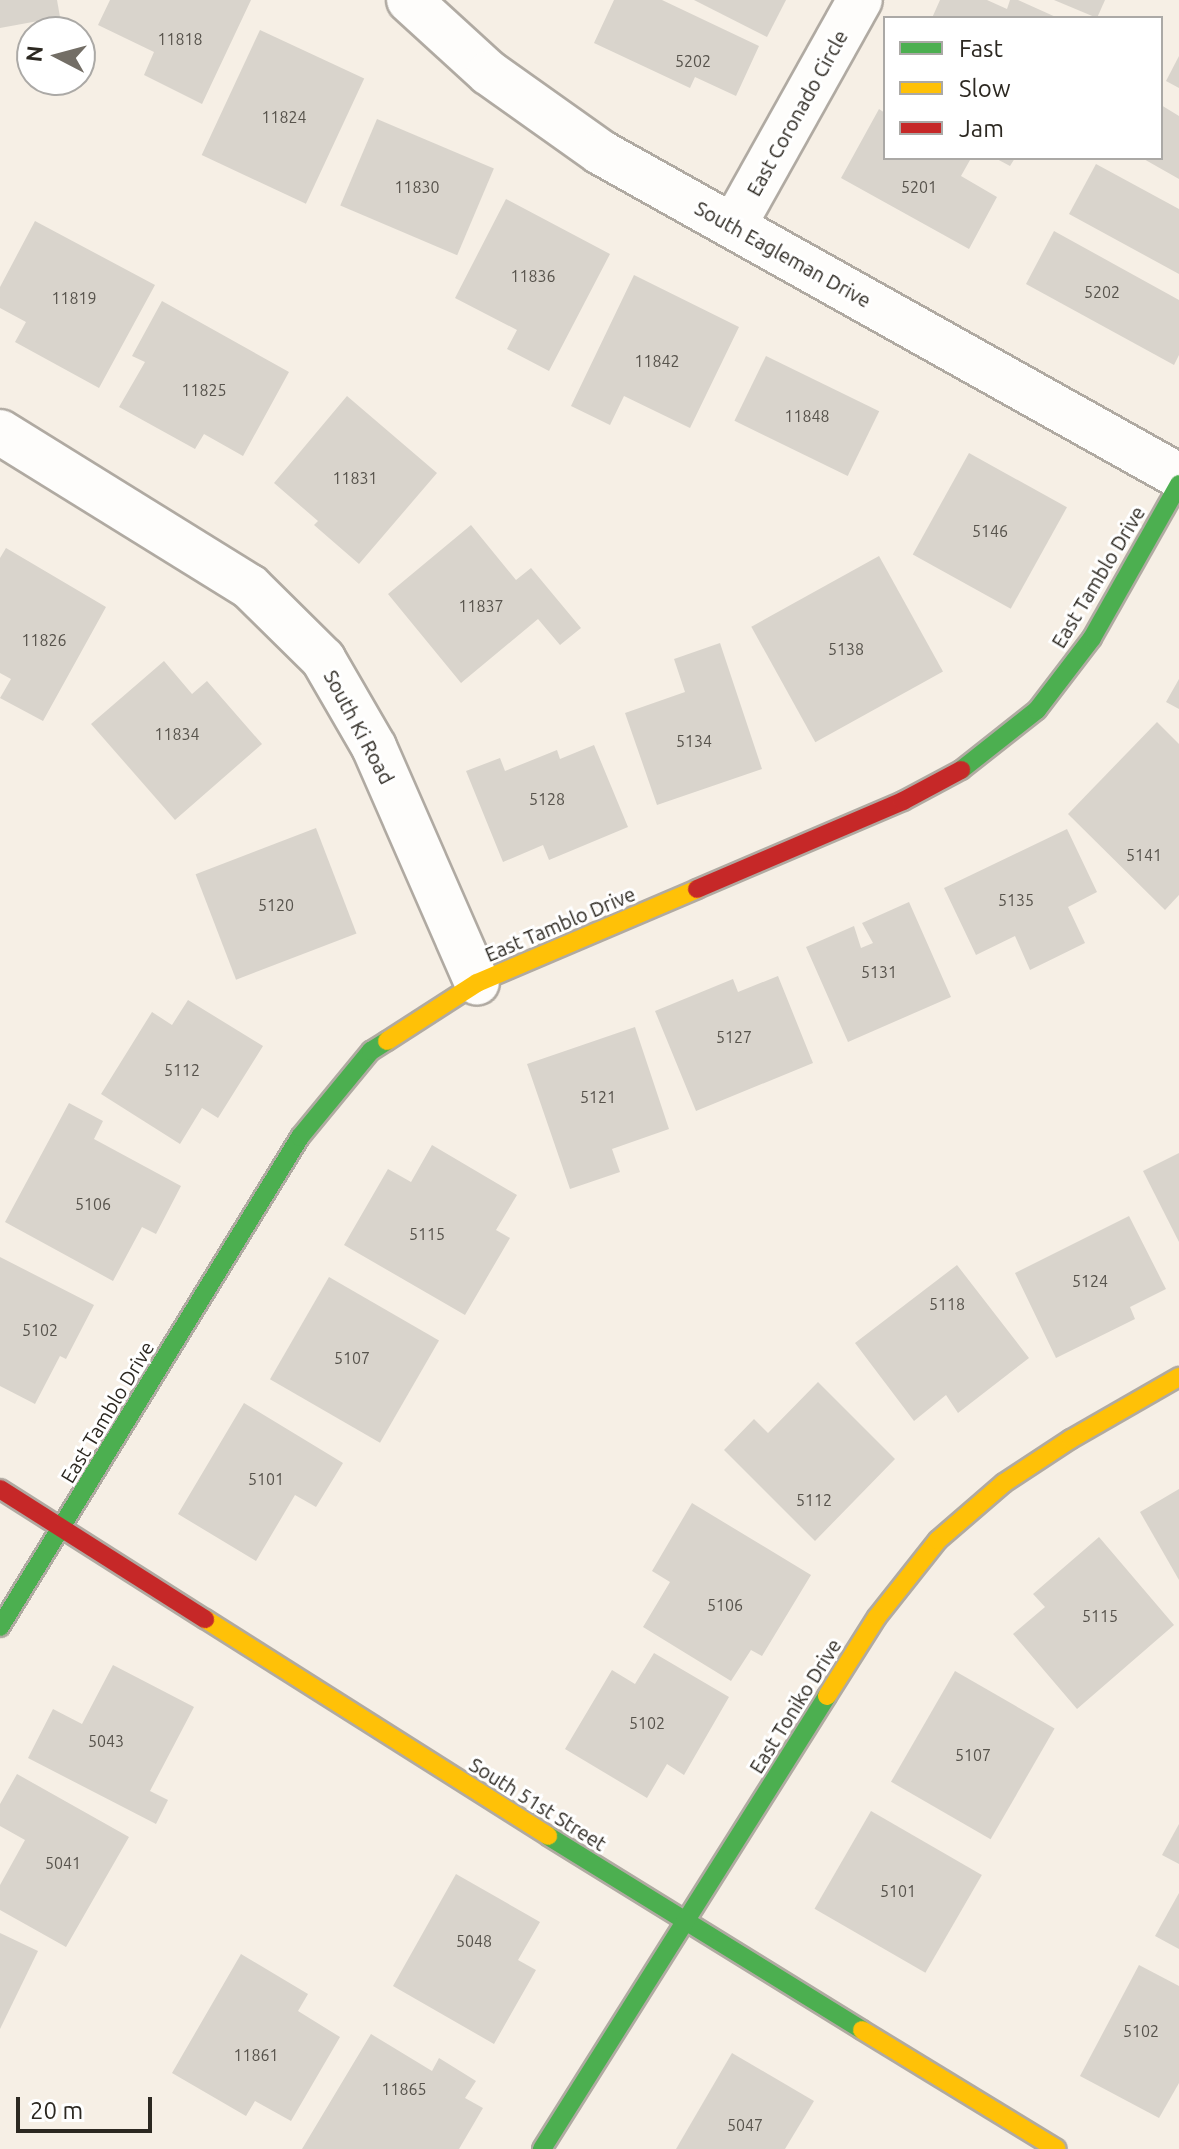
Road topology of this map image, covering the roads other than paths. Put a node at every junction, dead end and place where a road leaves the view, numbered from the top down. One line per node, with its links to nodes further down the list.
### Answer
1 (409, 0): 3 (street, South Eagleman Drive)
2 (860, 0): 3 (street, East Coronado Circle)
3 (734, 225): 5 (street, South Eagleman Drive)
4 (0, 432): 7 (street, South Ki Road)
5 (1179, 476)
6 (1179, 484): 7 (street, East Tamblo Drive)
7 (477, 983): 10 (street, East Tamblo Drive)
8 (1179, 1377): 12 (street, East Toniko Drive)
9 (0, 1489): 10 (street, South 51st Street)
10 (63, 1528): 11 (street, East Tamblo Drive); 12 (street, South 51st Street)
11 (0, 1627)
12 (684, 1922): 13 (street, East Toniko Drive); 14 (street, South 51st Street)
13 (542, 2149)
14 (1057, 2149)

